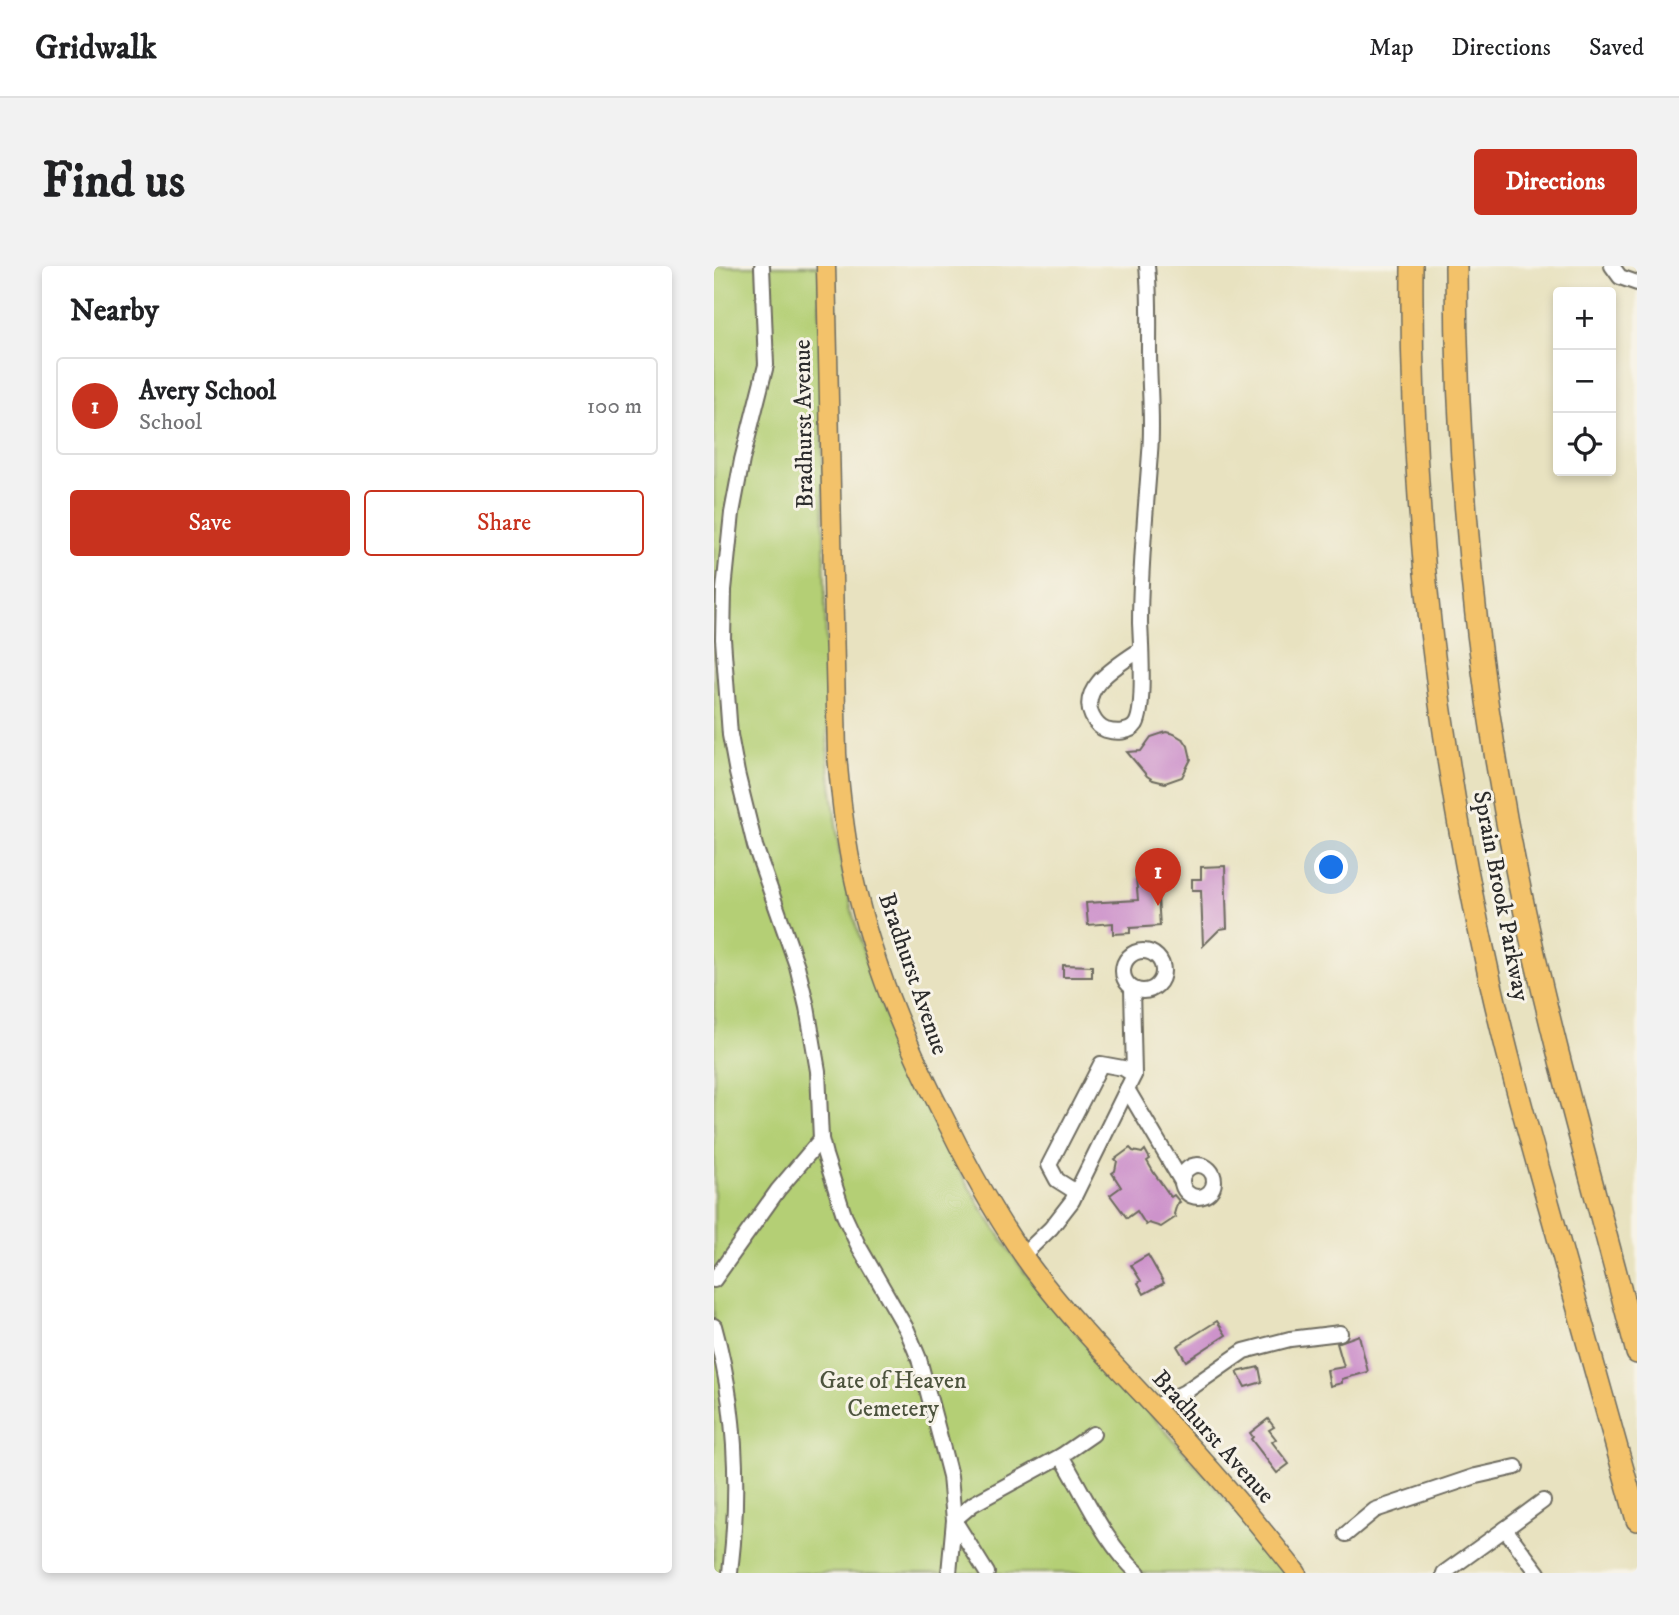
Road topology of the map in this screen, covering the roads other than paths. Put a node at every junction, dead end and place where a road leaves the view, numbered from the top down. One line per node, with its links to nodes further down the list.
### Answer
1 (762, 266): 12 (lane)
2 (826, 266): 15 (main road, Bradhurst Avenue)
3 (1147, 266): 8 (lane)
4 (1412, 266): 26 (highway, Sprain Brook Parkway)
5 (1456, 266): 19 (highway, Sprain Brook Parkway)
6 (1612, 266): 7 (lane)
7 (1637, 283)
8 (1141, 649): 8 (lane)
9 (1132, 988): 10 (lane)
10 (1134, 1075): 11 (lane); 14 (lane)
11 (1127, 1089): 13 (lane); 14 (lane)
12 (821, 1139): 16 (lane); 25 (lane)
13 (1182, 1182)
14 (1076, 1192): 15 (lane)
15 (1023, 1255): 20 (main road, Bradhurst Avenue)
16 (714, 1280)
17 (714, 1326): 29 (lane)
18 (1340, 1333): 20 (lane)
19 (1637, 1353)
20 (1154, 1407): 33 (main road, Bradhurst Avenue)
21 (1093, 1434): 22 (lane)
22 (1060, 1456): 25 (lane); 32 (lane)
23 (1516, 1467): 28 (lane)
24 (1543, 1501): 27 (lane)
25 (954, 1520): 30 (lane); 31 (lane)
26 (1637, 1520)
27 (1505, 1529): 34 (lane); 35 (lane)
28 (1346, 1534)
29 (730, 1573)
30 (949, 1573)
31 (987, 1573)
32 (1139, 1573)
33 (1297, 1573)
34 (1444, 1573)
35 (1538, 1573)

